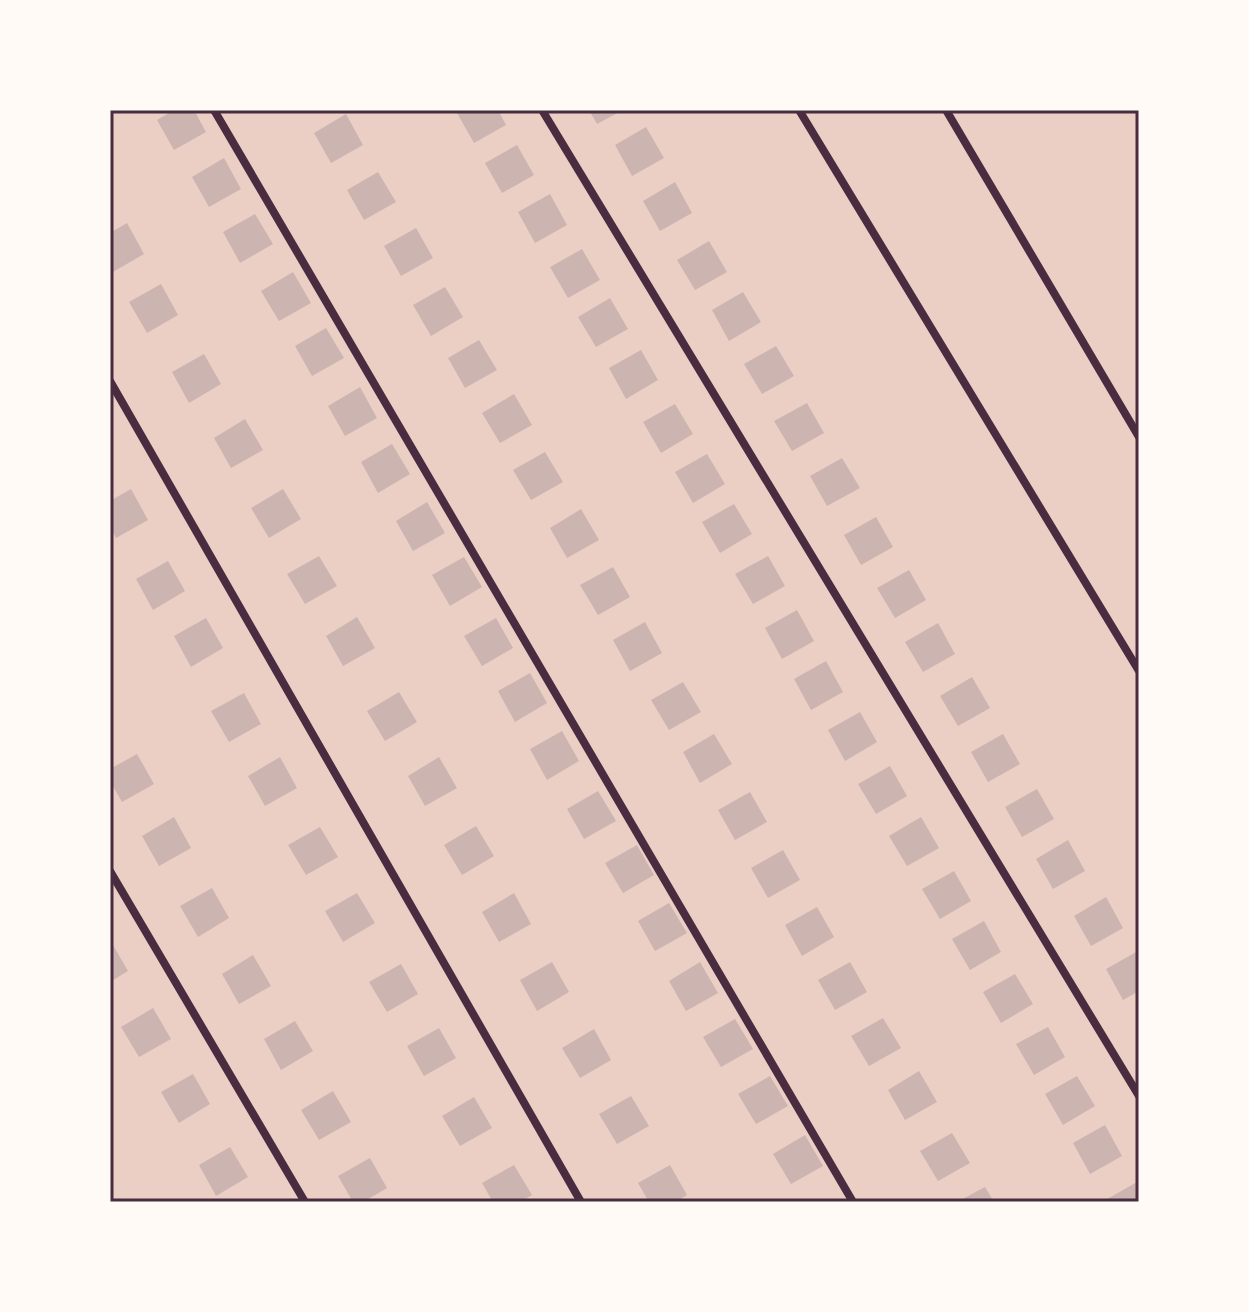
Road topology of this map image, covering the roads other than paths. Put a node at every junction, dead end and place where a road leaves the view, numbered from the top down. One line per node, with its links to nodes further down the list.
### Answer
1 (214, 110): 12 (street)
2 (542, 110): 9 (street)
3 (799, 110): 7 (street)
4 (946, 110): 6 (street)
5 (110, 381): 11 (street)
6 (1139, 437)
7 (1139, 671)
8 (110, 871): 10 (street)
9 (1139, 1096)
10 (305, 1202)
11 (581, 1202)
12 (853, 1202)

